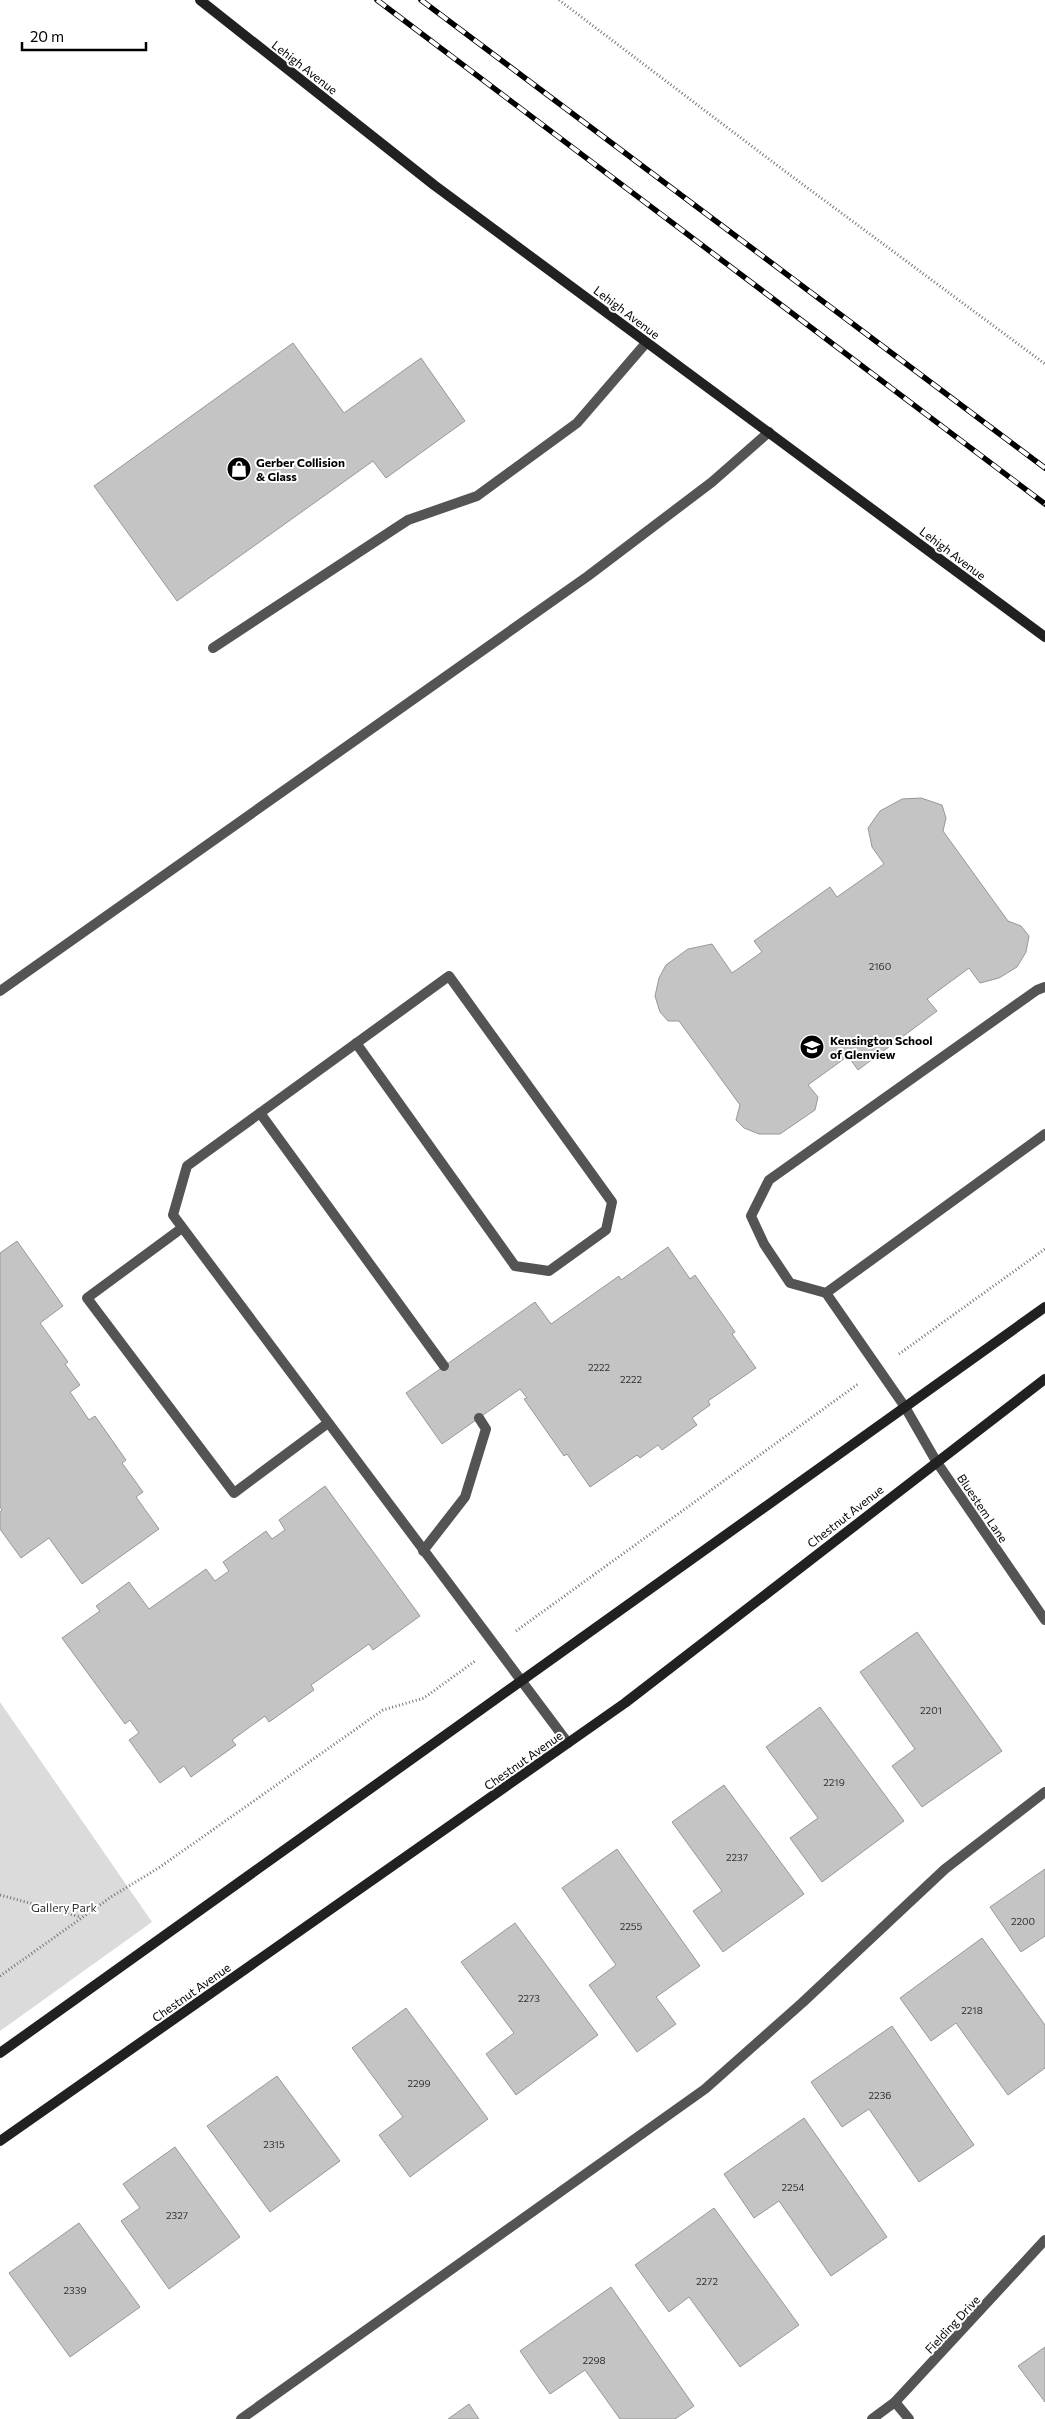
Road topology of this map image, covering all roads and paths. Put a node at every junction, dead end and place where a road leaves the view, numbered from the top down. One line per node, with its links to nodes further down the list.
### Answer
1 (200, 0): 3 (street, Lehigh Avenue)
2 (559, 0): 4 (path)
3 (646, 343): 5 (street, Lehigh Avenue); 7 (street)
4 (1045, 364)
5 (769, 432): 6 (street, Lehigh Avenue); 9 (street)
6 (1045, 637)
7 (213, 648)
8 (1045, 987): 15 (street)
9 (0, 991)
10 (356, 1043): 10 (street); 11 (street)
11 (260, 1113): 13 (street); 17 (street)
12 (1045, 1134): 15 (street)
13 (182, 1228): 22 (street); 22 (street)
14 (1045, 1249): 18 (path)
15 (826, 1293): 18 (street, Bluestem Lane)
16 (1045, 1307): 20 (street)
17 (444, 1366)
18 (878, 1369): 20 (street, Bluestem Lane); 26 (path)
19 (1045, 1379): 23 (street, Chestnut Avenue)
20 (904, 1407): 23 (street, Bluestem Lane); 27 (street)
21 (479, 1418): 24 (street)
22 (328, 1423): 24 (street)
23 (936, 1461): 25 (street, Bluestem Lane); 28 (street, Chestnut Avenue)
24 (423, 1551): 26 (street)
25 (1045, 1620)
26 (494, 1646): 27 (street); 31 (path)
27 (521, 1682): 28 (street); 33 (street)
28 (568, 1743): 34 (street, Chestnut Avenue)
29 (1045, 1792): 37 (street)
30 (0, 1895): 31 (path)
31 (82, 1917): 32 (path)
32 (0, 1976)
33 (0, 2053)
34 (0, 2141)
35 (1045, 2240): 36 (street, Fielding Drive)
36 (895, 2402): 38 (street, Fielding Drive); 39 (street)
37 (241, 2419)
38 (872, 2419)
39 (910, 2419)

